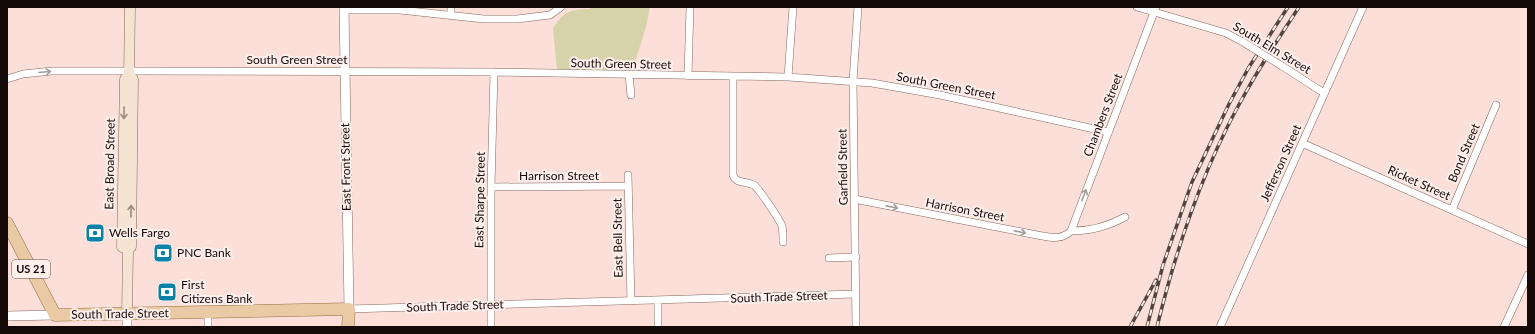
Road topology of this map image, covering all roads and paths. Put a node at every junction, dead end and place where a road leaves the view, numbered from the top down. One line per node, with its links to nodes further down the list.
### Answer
1 (130, 7): 14 (main road, East Broad Street)
2 (451, 7): 11 (street)
3 (561, 7): 11 (street)
4 (690, 7): 16 (street)
5 (793, 7): 18 (street)
6 (858, 7): 20 (street, Garfield Street)
7 (1137, 7): 10 (street, South Elm Street)
8 (1362, 7): 21 (street, Jefferson Street)
9 (344, 8): 11 (street); 12 (street, East Front Street)
10 (1155, 9): 21 (street, South Elm Street, bridge); 24 (street, Chambers Street)
11 (451, 15)
12 (345, 71): 13 (street, South Green Street); 14 (street, South Green Street); 43 (street, East Front Street)
13 (494, 72): 15 (street, South Green Street); 28 (street, East Sharpe Street)
14 (129, 73): 19 (street, South Green Street, one-way to 14); 45 (main road, East Broad Street)
15 (630, 75): 16 (street, South Green Street); 22 (street)
16 (688, 76): 17 (street, South Green Street)
17 (733, 76): 18 (street, South Green Street); 34 (street)
18 (788, 77): 20 (street, South Green Street)
19 (7, 78)
20 (853, 81): 24 (street, South Green Street); 29 (street, Garfield Street)
21 (1324, 93): 25 (street, Jefferson Street)
22 (631, 95)
23 (1496, 106): 30 (street, Bond Street)
24 (1108, 132): 33 (street, Chambers Street, one-way to 24)
25 (1302, 143): 30 (street, Ricket Street); 54 (street, Jefferson Street)
26 (628, 175): 27 (street, East Bell Street)
27 (628, 186): 28 (street, Harrison Street); 41 (street, East Bell Street)
28 (491, 187): 42 (street, East Sharpe Street)
29 (854, 199): 33 (street, Harrison Street, one-way to 33); 36 (street, Garfield Street)
30 (1452, 210): 35 (street, Ricket Street)
31 (1125, 217): 33 (street, Harrison Street)
32 (7, 223): 46 (main road, US 21)
33 (1071, 231)
34 (783, 242)
35 (1528, 244)
36 (856, 257): 37 (street); 39 (street, Garfield Street)
37 (829, 258)
38 (1528, 275): 55 (street)
39 (856, 294): 40 (street, South Trade Street); 53 (street, Garfield Street)
40 (658, 300): 41 (street, South Trade Street); 52 (street)
41 (631, 301): 42 (street, South Trade Street)
42 (491, 305): 43 (street, South Trade Street); 51 (street, East Sharpe Street)
43 (349, 309): 44 (main road, South Trade Street); 50 (main road, East Front Street)
44 (208, 313): 45 (main road, South Trade Street); 49 (street)
45 (127, 314): 46 (main road, South Trade Street); 48 (street, East Broad Street)
46 (55, 315): 47 (street)
47 (7, 316)
48 (127, 327)
49 (208, 327)
50 (348, 327)
51 (491, 327)
52 (658, 327)
53 (856, 327)
54 (1220, 327)
55 (1504, 327)

